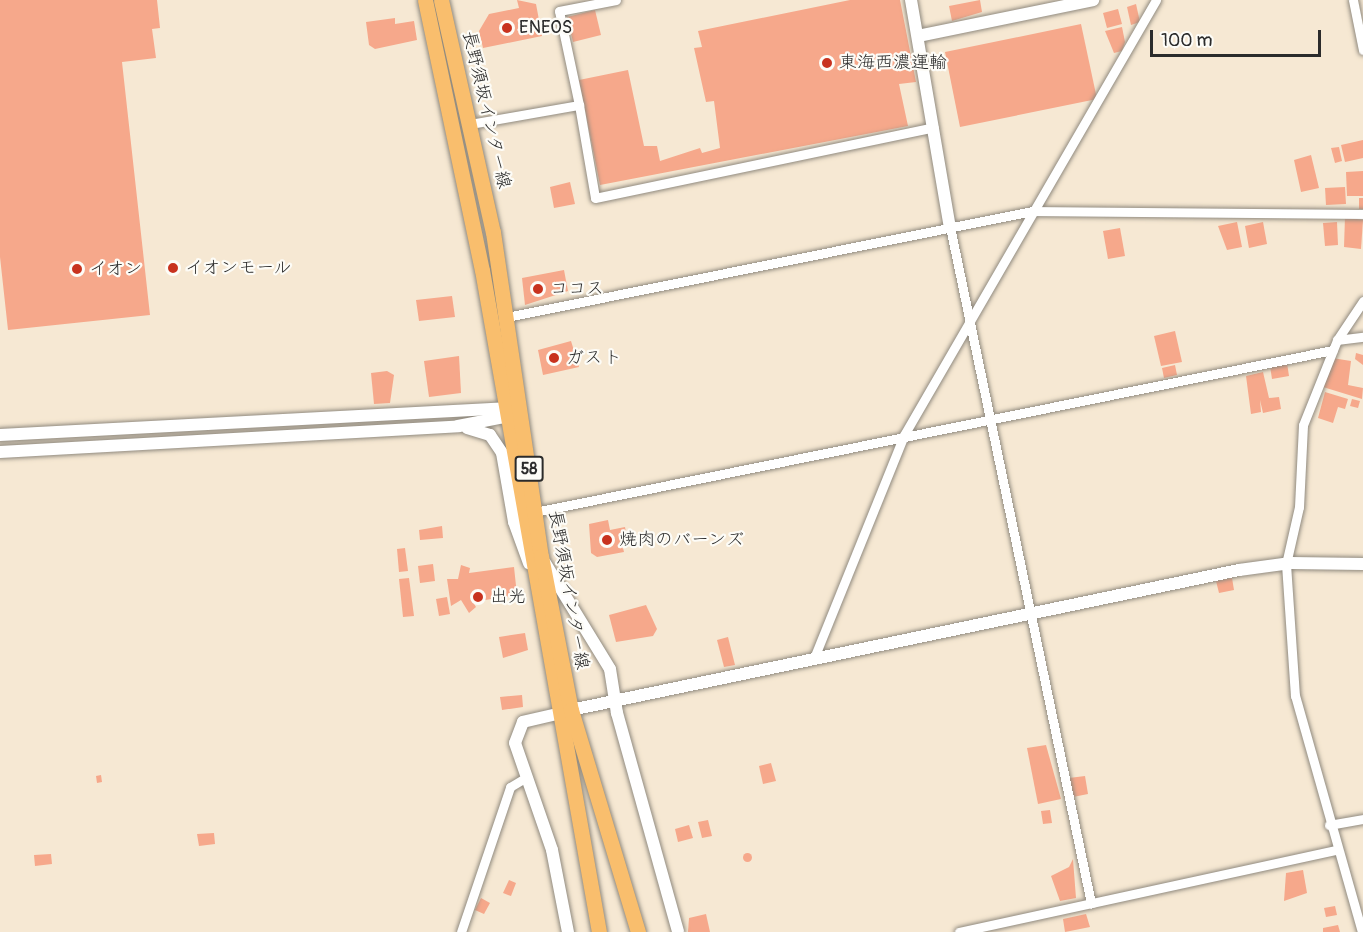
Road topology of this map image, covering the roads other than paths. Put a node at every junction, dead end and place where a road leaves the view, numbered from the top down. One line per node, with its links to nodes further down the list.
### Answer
1 (425, 0): 23 (main road, 長野須坂インター線 / 58)
2 (441, 0): 12 (main road, 長野須坂インター線 / 58)
3 (616, 0): 11 (street)
4 (910, 0): 9 (street)
5 (1093, 0): 9 (street)
6 (1156, 0): 14 (street)
7 (1353, 0): 8 (street)
8 (1360, 25): 10 (street)
9 (918, 36): 13 (street)
10 (1363, 50)
11 (579, 105): 12 (street); 13 (street)
12 (471, 124): 18 (main road, 長野須坂インター線 / 58)
13 (934, 127): 16 (street)
14 (1032, 211): 15 (street); 16 (street); 19 (street)
15 (1363, 214)
16 (950, 227): 18 (street); 19 (street)
17 (1363, 301): 21 (street)
18 (507, 317): 24 (main road, 長野須坂インター線 / 58)
19 (968, 321): 25 (street); 29 (street)
20 (1363, 337): 21 (street)
21 (1337, 340): 22 (street)
22 (1333, 350): 25 (street); 33 (street)
23 (504, 404): 24 (street); 26 (main road, 長野須坂インター線 / 58); 28 (street)
24 (522, 412): 26 (street); 31 (main road, 長野須坂インター線 / 58)
25 (991, 418): 29 (street); 36 (street)
26 (506, 420): 27 (street); 35 (main road, 長野須坂インター線 / 58)
27 (458, 426): 30 (street); 35 (street)
28 (0, 435)
29 (904, 435): 31 (street); 37 (street)
30 (0, 452)
31 (535, 512): 32 (main road, 長野須坂インター線 / 58)
32 (541, 556): 38 (street); 39 (main road, 長野須坂インター線 / 58)
33 (1286, 564): 34 (street); 36 (street); 42 (street)
34 (1363, 564)
35 (531, 570): 39 (main road, 長野須坂インター線 / 58)
36 (1030, 614): 37 (street); 44 (street)
37 (814, 658): 38 (street)
38 (618, 700): 39 (street); 49 (street)
39 (564, 712): 40 (street); 47 (main road, 長野須坂インター線 / 58); 48 (main road, 長野須坂インター線 / 58)
40 (525, 778): 45 (street); 46 (street)
41 (1363, 819): 42 (street)
42 (1329, 825): 43 (street)
43 (1335, 850): 44 (street); 51 (street)
44 (1091, 903): 50 (street)
45 (461, 932)
46 (568, 932)
47 (598, 932)
48 (638, 932)
49 (678, 932)
50 (959, 932)
51 (1362, 932)

